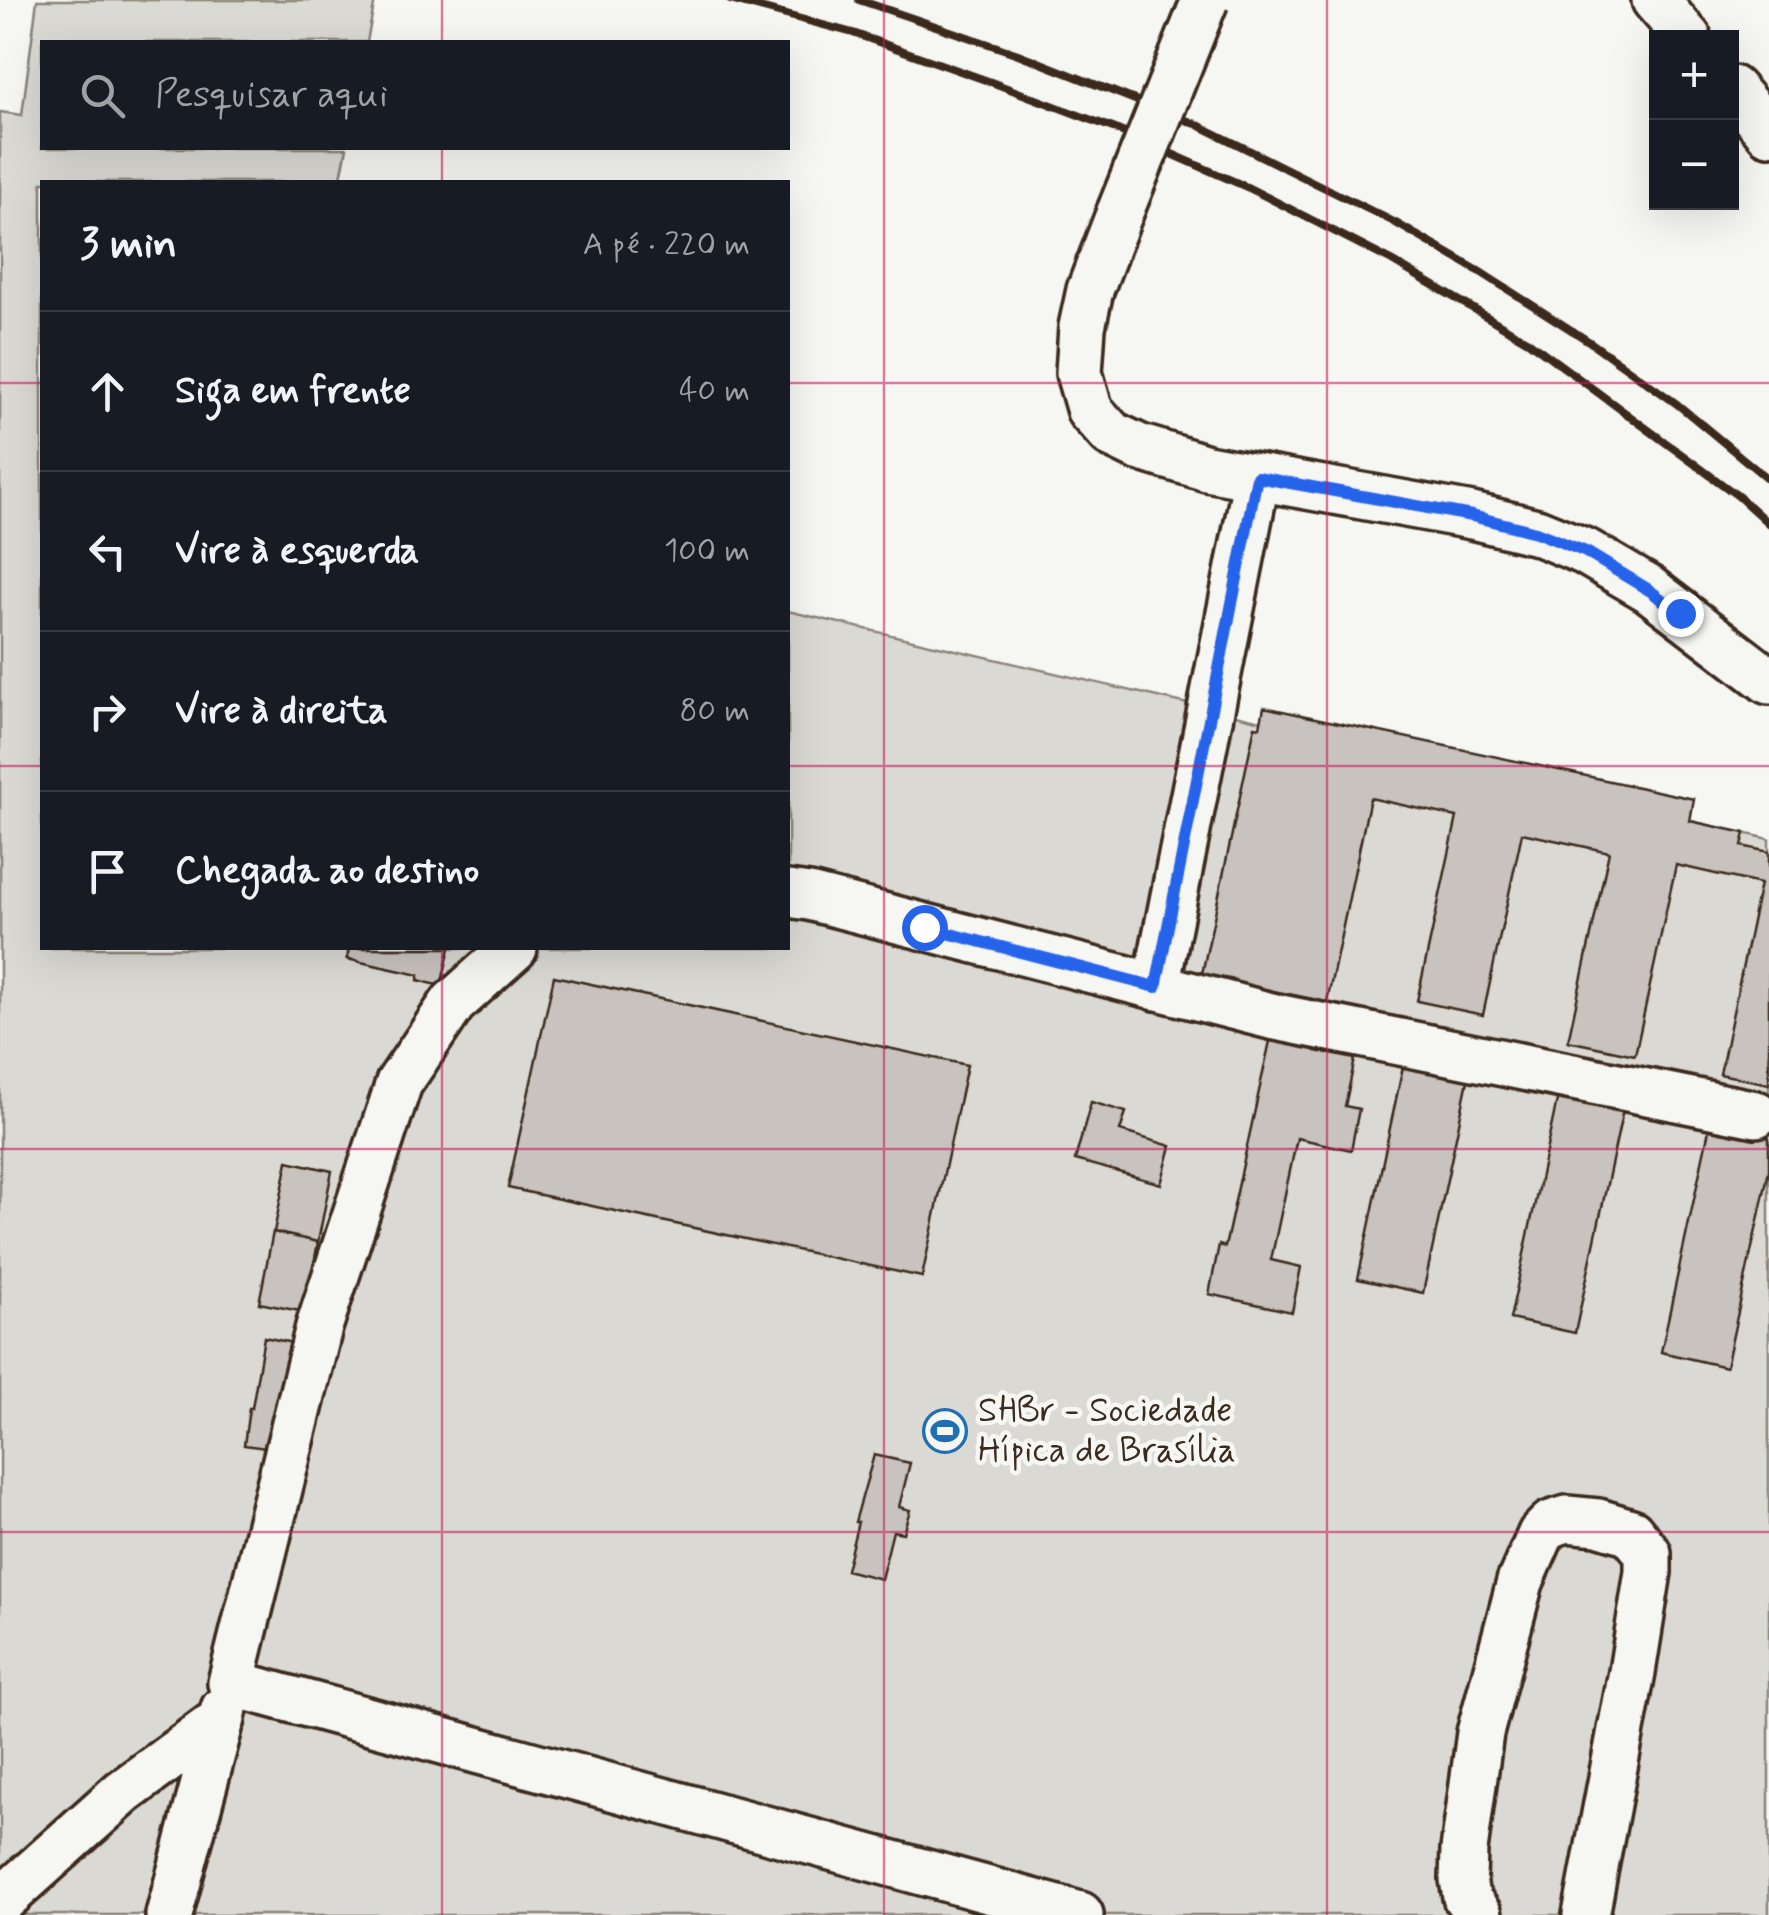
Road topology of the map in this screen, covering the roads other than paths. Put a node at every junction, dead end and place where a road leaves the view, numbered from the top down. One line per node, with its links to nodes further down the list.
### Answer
1 (1206, 0): 6 (street, bridge)
2 (1655, 0): 3 (street)
3 (1681, 30)
4 (1739, 96): 5 (street)
5 (1769, 132)
6 (1257, 477): 7 (street); 10 (street)
7 (1769, 680)
8 (790, 894): 10 (street)
9 (512, 950): 12 (street)
10 (1156, 987): 11 (street)
11 (1756, 1114)
12 (226, 1701): 13 (street); 14 (street); 15 (street)
13 (0, 1902)
14 (170, 1915)
15 (1080, 1915)
16 (1479, 1915): 17 (street)
17 (1586, 1915)

